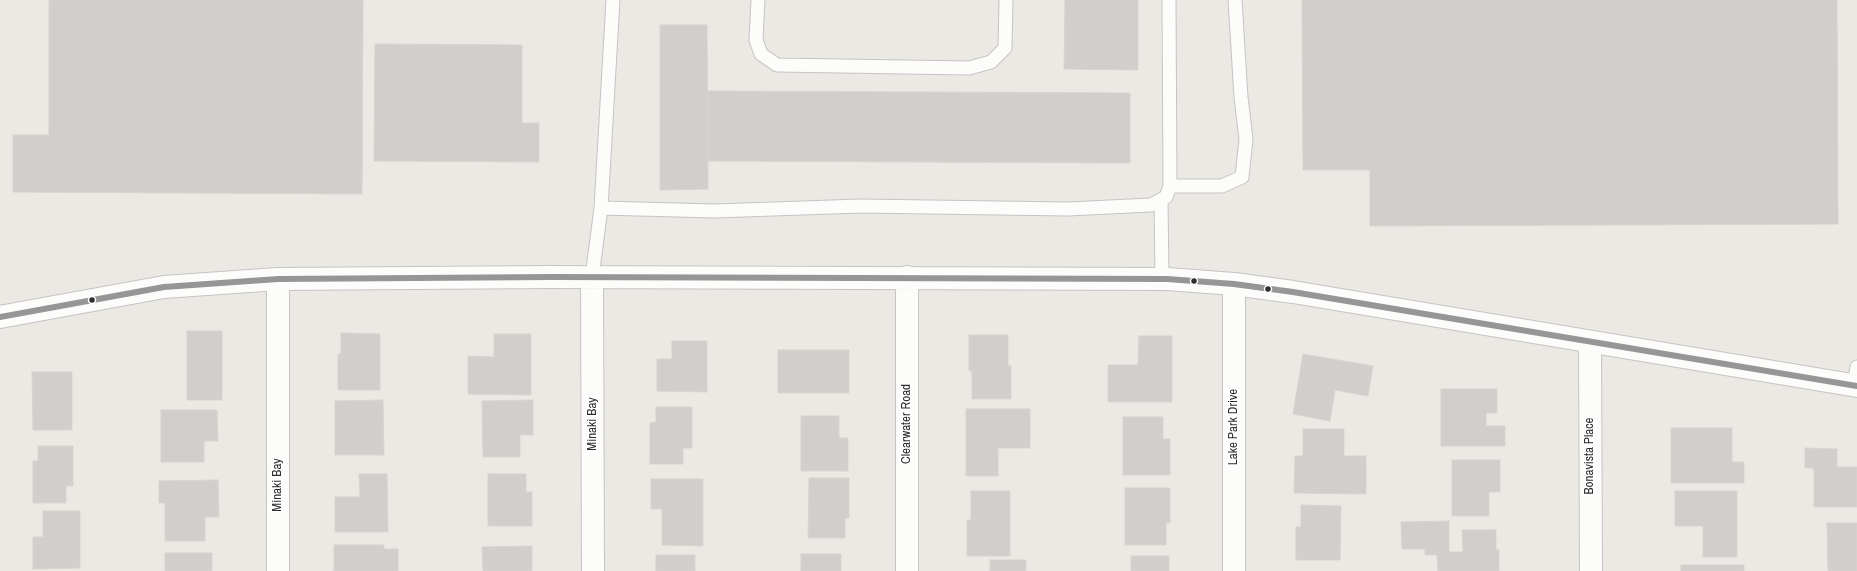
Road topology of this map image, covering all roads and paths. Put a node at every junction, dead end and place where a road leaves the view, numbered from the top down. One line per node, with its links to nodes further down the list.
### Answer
1 (613, 0): 8 (lane)
2 (758, 0): 3 (lane)
3 (1006, 0)
4 (1169, 0): 6 (lane)
5 (1235, 0): 6 (lane)
6 (1170, 186): 7 (lane)
7 (1161, 200): 8 (lane); 12 (lane)
8 (601, 208): 9 (lane)
9 (592, 277): 10 (street); 11 (street); 18 (street, Minaki Bay)
10 (907, 277): 12 (street); 19 (street, Clearwater Road)
11 (278, 279): 14 (street); 17 (street, Minaki Bay)
12 (1162, 279): 13 (street)
13 (1234, 284): 15 (street); 20 (street, Lake Park Drive)
14 (0, 317)
15 (1590, 342): 16 (street); 21 (street, Bonavista Place)
16 (1856, 380)
17 (278, 571)
18 (593, 571)
19 (908, 571)
20 (1234, 571)
21 (1591, 571)

